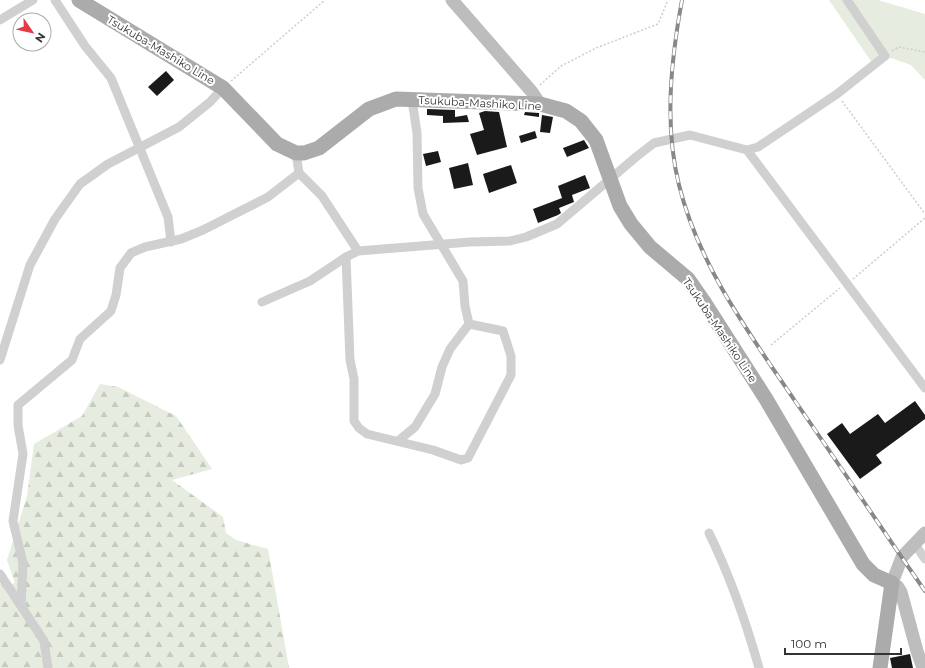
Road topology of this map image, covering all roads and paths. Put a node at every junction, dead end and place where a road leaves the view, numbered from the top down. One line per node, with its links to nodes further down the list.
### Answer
1 (33, 0): 8 (street)
2 (55, 0): 15 (street)
3 (79, 0): 11 (main road, Tsukuba-Mashiko Line)
4 (325, 0): 11 (path)
5 (452, 0): 13 (street)
6 (668, 0): 13 (path)
7 (847, 0): 10 (street)
8 (0, 20)
9 (925, 52): 10 (path)
10 (885, 56): 12 (street)
11 (223, 88): 15 (street); 17 (main road, Tsukuba-Mashiko Line)
12 (837, 94): 16 (street); 20 (path)
13 (536, 98): 14 (main road, Tsukuba-Mashiko Line); 19 (main road, Tsukuba-Mashiko Line)
14 (412, 100): 17 (main road, Tsukuba-Mashiko Line); 23 (street)
15 (140, 147): 22 (street); 30 (street)
16 (747, 150): 19 (street); 26 (street)
17 (296, 153): 18 (street)
18 (299, 173): 22 (street); 24 (street)
19 (609, 179): 23 (street); 38 (main road, Tsukuba-Mashiko Line)
20 (925, 214)
21 (925, 218): 26 (path)
22 (171, 242): 39 (street)
23 (442, 245): 24 (street); 28 (street)
24 (358, 251): 25 (street)
25 (346, 257): 27 (street); 32 (street)
26 (847, 283): 29 (path); 31 (street)
27 (262, 302)
28 (469, 324): 32 (street); 32 (street)
29 (771, 345)
30 (0, 360)
31 (925, 388)
32 (398, 442)
33 (710, 533): 41 (street)
34 (925, 533): 35 (street)
35 (914, 543): 36 (street); 38 (street)
36 (925, 559)
37 (0, 574): 39 (street)
38 (892, 583): 42 (main road); 43 (street)
39 (21, 605): 40 (street)
40 (48, 668)
41 (758, 668)
42 (880, 668)
43 (923, 668)

